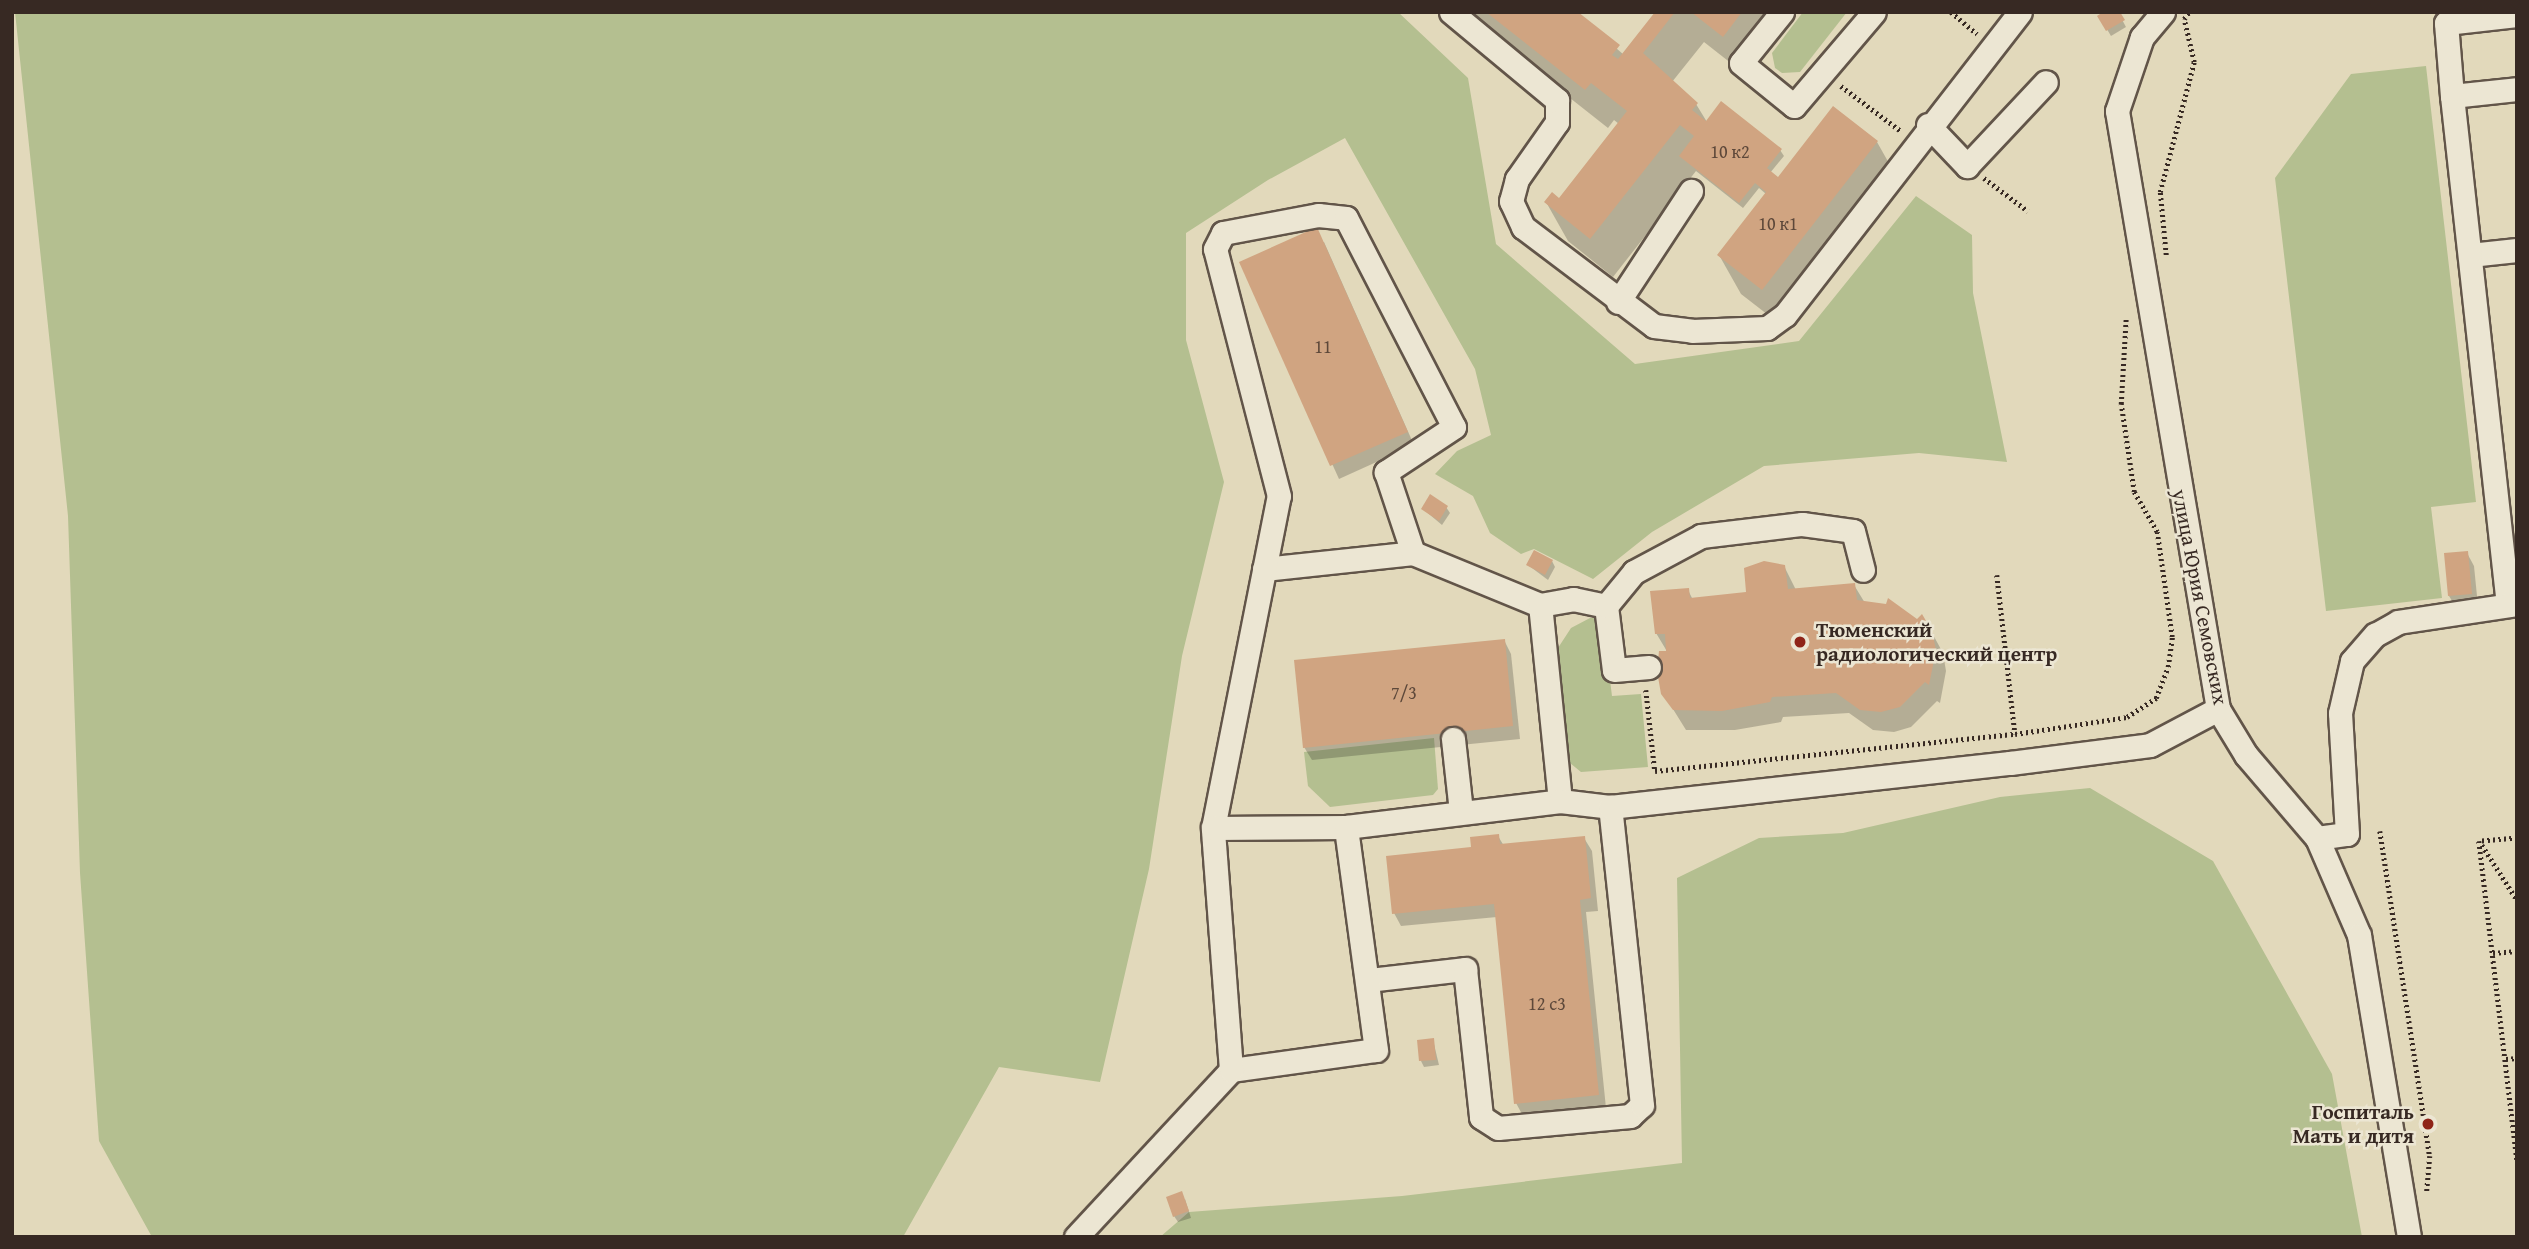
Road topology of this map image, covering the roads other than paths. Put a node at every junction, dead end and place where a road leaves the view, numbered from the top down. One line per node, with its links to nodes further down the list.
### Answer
1 (1451, 12): 14 (street)
2 (1782, 12): 3 (street)
3 (1874, 12)
4 (2020, 12): 10 (street)
5 (2163, 12): 22 (street, улица Юрия Семовских)
6 (2517, 15): 9 (street)
7 (2046, 82): 10 (street)
8 (2517, 89): 9 (street)
9 (2452, 96): 13 (street)
10 (1928, 125): 14 (street)
11 (1691, 191): 14 (street)
12 (2517, 250): 13 (street)
13 (2470, 255): 19 (street)
14 (1618, 302)
15 (1413, 553): 16 (street); 16 (street); 18 (street)
16 (1264, 569): 28 (street)
17 (1863, 569): 20 (street)
18 (1540, 605): 20 (street); 24 (street)
19 (2512, 605): 29 (street)
20 (1606, 606): 21 (street)
21 (1646, 668)
22 (2218, 709): 25 (street); 29 (street, улица Юрия Семовских)
23 (1453, 739): 26 (street)
24 (1560, 801): 25 (street); 26 (street)
25 (1610, 807): 30 (street)
26 (1461, 812): 27 (street)
27 (1346, 827): 28 (street); 30 (street)
28 (1213, 828): 31 (street)
29 (2317, 838): 33 (street, улица Юрия Семовских)
30 (1368, 980): 31 (street)
31 (1231, 1070): 32 (street)
32 (1076, 1237)
33 (2409, 1237)

